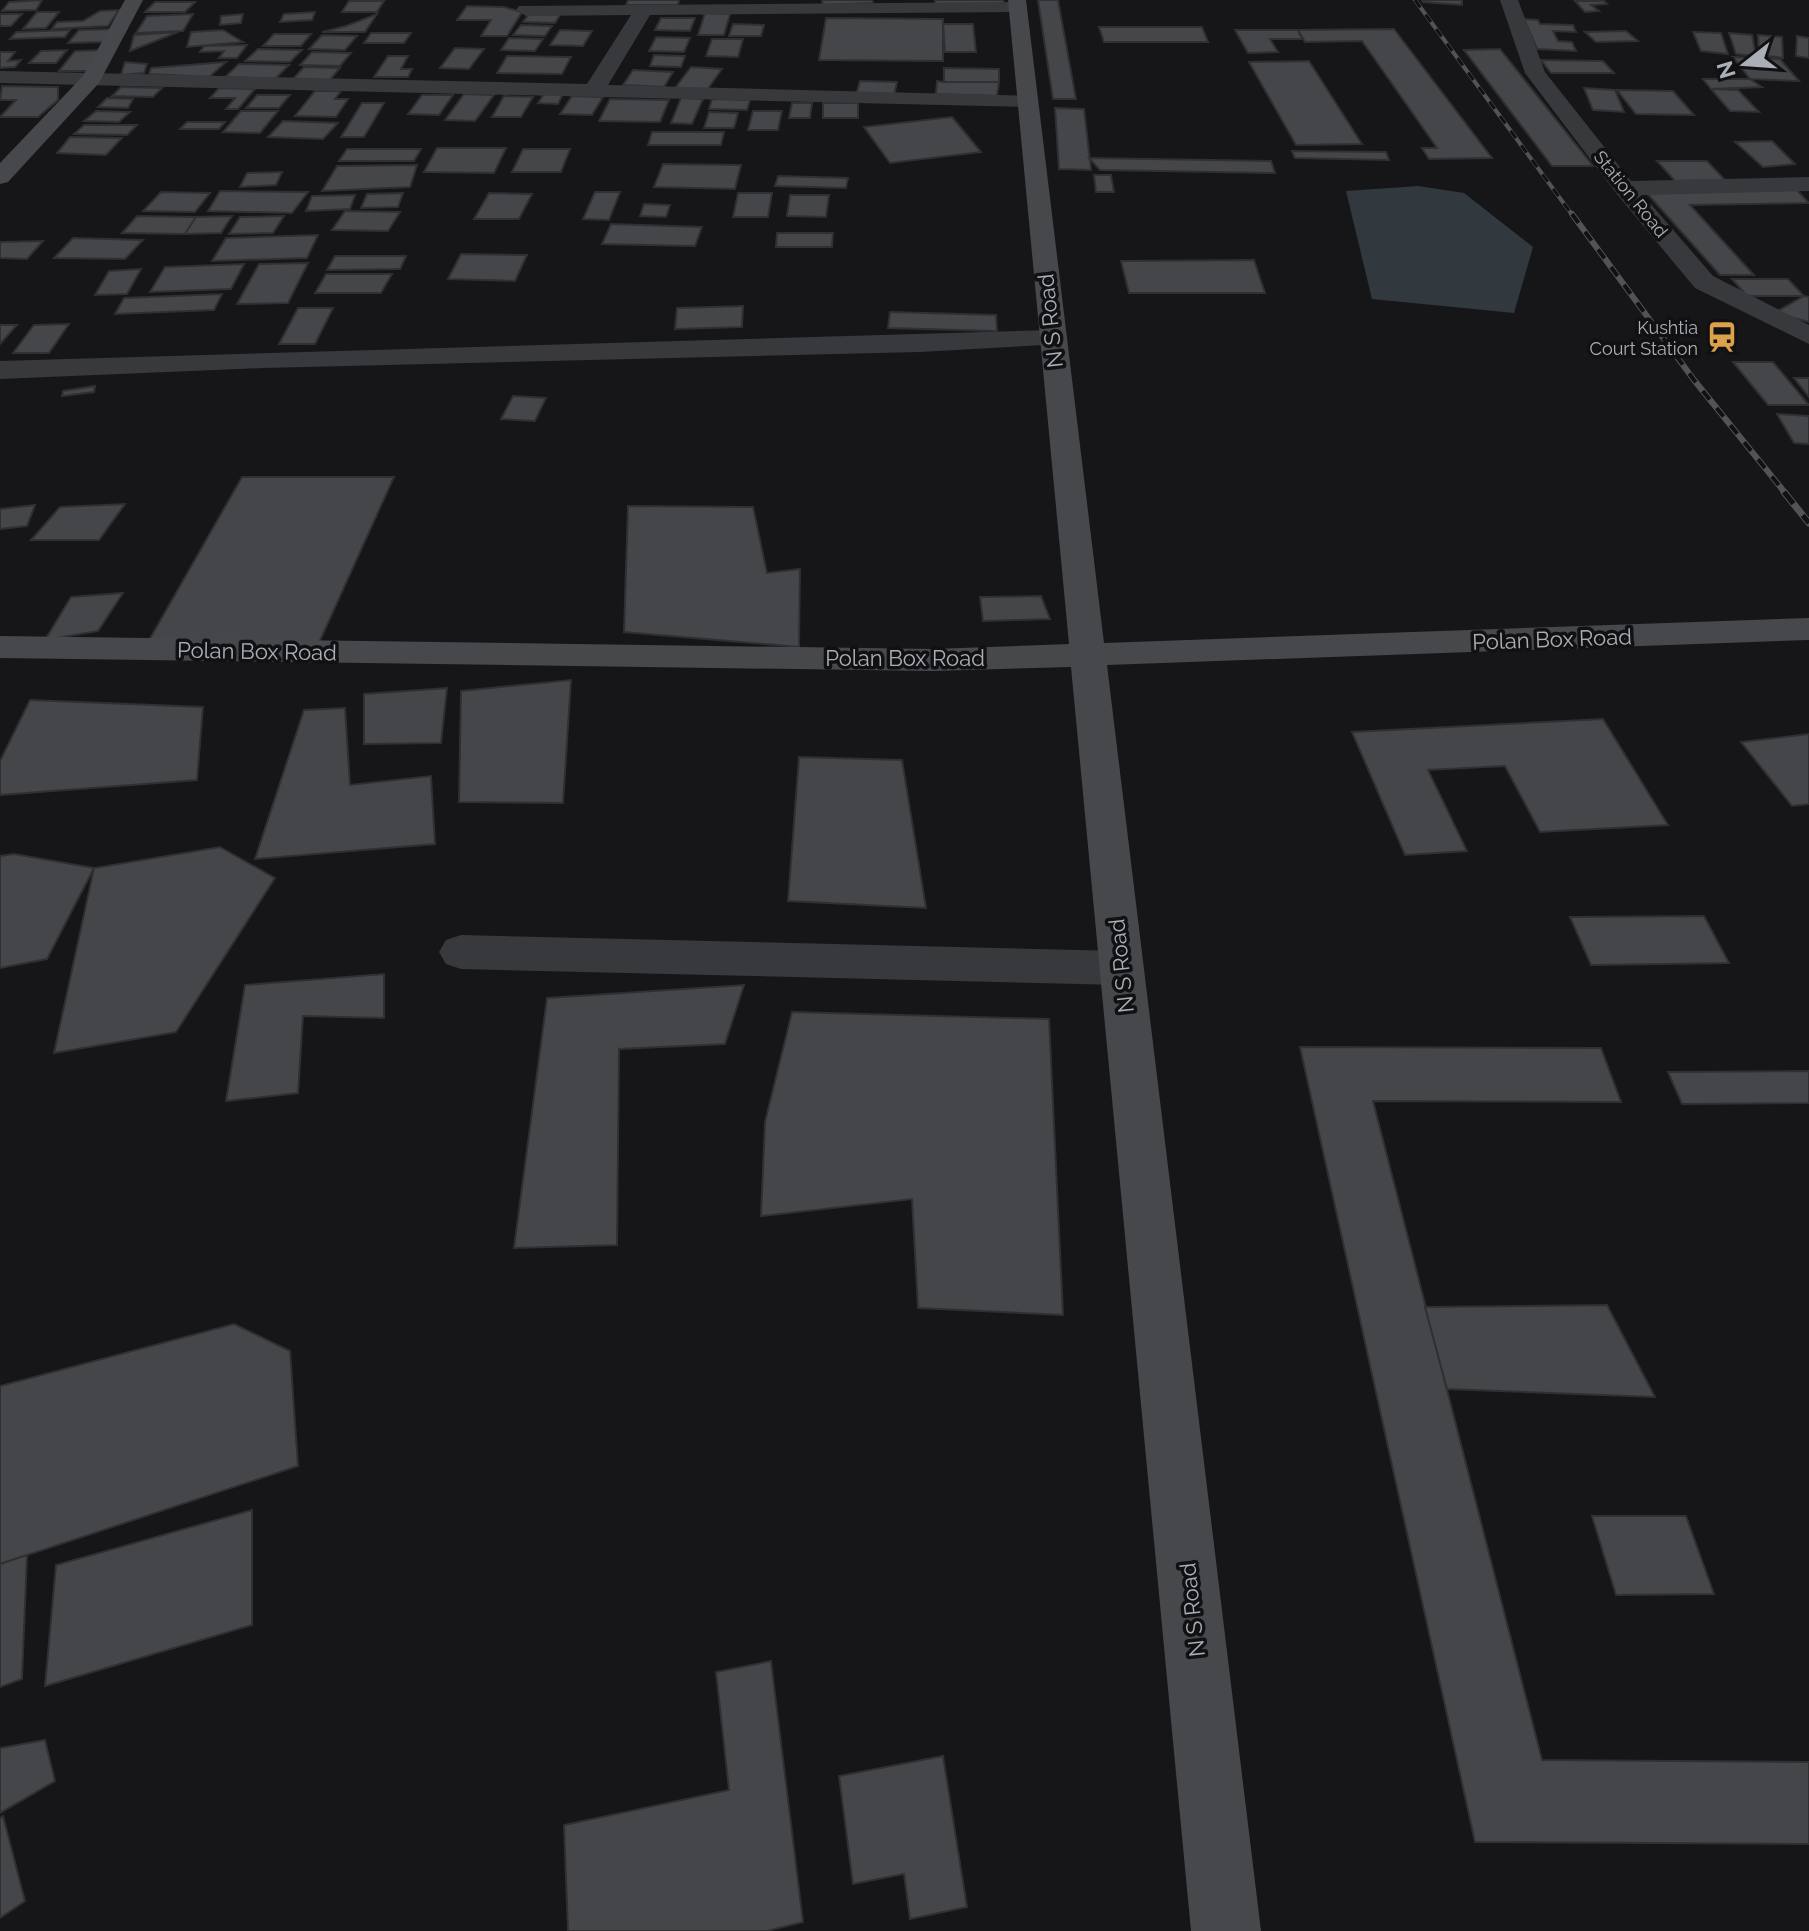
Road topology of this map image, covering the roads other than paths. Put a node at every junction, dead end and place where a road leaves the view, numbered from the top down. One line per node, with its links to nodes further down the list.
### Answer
1 (134, 0): 8 (main road)
2 (1509, 0): 13 (street, Station Road)
3 (1017, 4): 6 (street); 10 (main road, N S Road)
4 (615, 5): 5 (street); 6 (street)
5 (526, 10)
6 (644, 10): 9 (street)
7 (0, 77): 8 (street)
8 (92, 79): 9 (street); 11 (main road)
9 (593, 92): 10 (street)
10 (1027, 101): 15 (main road, N S Road)
11 (0, 177)
12 (1809, 184): 13 (street)
13 (1624, 188): 14 (street, Station Road)
14 (1809, 336)
15 (1051, 338): 16 (street); 19 (main road, N S Road)
16 (0, 370)
17 (1809, 629): 19 (main road, Polan Box Road)
18 (0, 647): 19 (main road, Polan Box Road)
19 (1086, 655): 21 (main road, N S Road)
20 (461, 952): 21 (street)
21 (1121, 968): 22 (main road, N S Road)
22 (1226, 1931)

